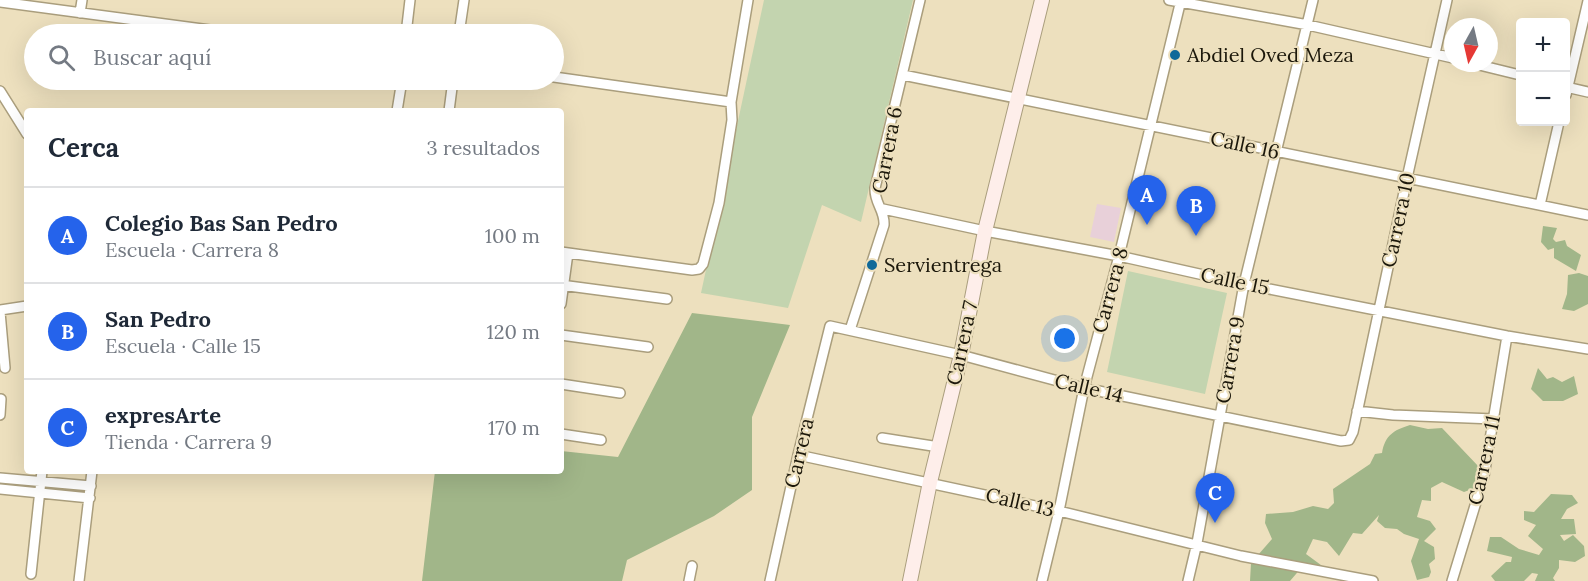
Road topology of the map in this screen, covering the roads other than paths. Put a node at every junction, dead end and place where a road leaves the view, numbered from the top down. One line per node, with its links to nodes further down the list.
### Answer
1 (73, 0): 14 (street)
2 (82, 0): 14 (street)
3 (410, 0): 16 (street)
4 (464, 0): 17 (street)
5 (748, 0): 32 (street)
6 (920, 0): 24 (street, Carrera 6)
7 (1042, 0): 31 (street, Carrera 7)
8 (1169, 0): 11 (street)
9 (1313, 0): 18 (street, Carrera 9)
10 (1447, 0): 19 (street, Carrera 10)
11 (1181, 1): 18 (street); 35 (street, Carrera 8)
12 (1588, 1): 23 (street)
13 (0, 2): 14 (street)
14 (75, 12): 15 (street)
15 (165, 24)
16 (407, 24)
17 (460, 24)
18 (1308, 25): 19 (street); 38 (street, Carrera 9)
19 (1435, 54): 20 (street); 39 (street, Carrera 10)
20 (1444, 56)
21 (1498, 69): 22 (street)
22 (1516, 74)
23 (1570, 74)
24 (903, 75): 31 (street, Calle 16); 41 (street, Carrera 6)
25 (564, 79): 32 (street)
26 (400, 90): 33 (street)
27 (452, 90): 34 (street)
28 (1570, 90): 30 (street)
29 (0, 91): 37 (street)
30 (1588, 92)
31 (1018, 98): 35 (street, Calle 16); 43 (street, Carrera 7)
32 (731, 102): 44 (street)
33 (397, 108)
34 (449, 108)
35 (1151, 125): 38 (street, Calle 16); 45 (street, Carrera 8)
36 (1558, 126): 40 (street)
37 (24, 129)
38 (1277, 151): 39 (street, Calle 16); 46 (street, Carrera 9)
39 (1407, 178): 40 (street, Calle 16); 50 (street, Carrera 10)
40 (1540, 205): 42 (street, Calle 16)
41 (883, 209): 43 (street, Calle 15); 53 (street, Carrera 6)
42 (1588, 215)
43 (985, 231): 45 (street, Calle 15); 58 (street, Carrera 7)
44 (564, 253)
45 (1119, 256): 46 (street, Calle 15); 61 (street, Carrera 8)
46 (1244, 284): 50 (street, Calle 15); 66 (street, Carrera 9)
47 (564, 285): 48 (street)
48 (666, 299)
49 (24, 307): 51 (street)
50 (1378, 310): 55 (street, Calle 15); 64 (street, Carrera 10)
51 (0, 311): 59 (street)
52 (830, 326): 53 (street, Calle 14); 73 (street, Carrera)
53 (850, 330): 58 (street, Calle 14)
54 (564, 335): 56 (street)
55 (1507, 336): 57 (street, Calle 15); 67 (street, Carrera 11)
56 (648, 347)
57 (1588, 349)
58 (961, 356): 61 (street, Calle 14); 72 (street, Carrera 7)
59 (5, 368)
60 (564, 384): 62 (street)
61 (1084, 388): 66 (street, Calle 14); 83 (street, Carrera 8)
62 (620, 393)
63 (1, 399): 65 (street)
64 (1357, 411): 67 (street); 71 (street, Carrera 10)
65 (0, 415)
66 (1220, 417): 71 (street, Calle 14); 84 (street, Carrera 9)
67 (1494, 419): 94 (street, Carrera 11)
68 (564, 434): 70 (street)
69 (882, 438): 72 (street)
70 (601, 440)
71 (1349, 440)
72 (939, 447): 78 (street, Carrera 7)
73 (798, 455): 78 (street, Calle 13); 89 (street, Carrera)
74 (42, 474): 77 (street)
75 (92, 474): 79 (street)
76 (0, 478): 77 (street)
77 (41, 482): 79 (street); 81 (street)
78 (930, 482): 83 (street, Calle 13); 90 (street, Carrera 7)
79 (91, 486): 82 (street)
80 (0, 489): 81 (street)
81 (39, 493): 82 (street); 86 (street)
82 (90, 498): 87 (street)
83 (1059, 511): 84 (street, Calle 13); 91 (street, Carrera 8)
84 (1197, 543): 92 (street, Carrera 9); 93 (street, Calle 13)
85 (692, 566): 88 (street)
86 (31, 574)
87 (79, 581)
88 (689, 581)
89 (770, 581)
90 (910, 581)
91 (1042, 581)
92 (1188, 581)
93 (1374, 581)
94 (1452, 581)

